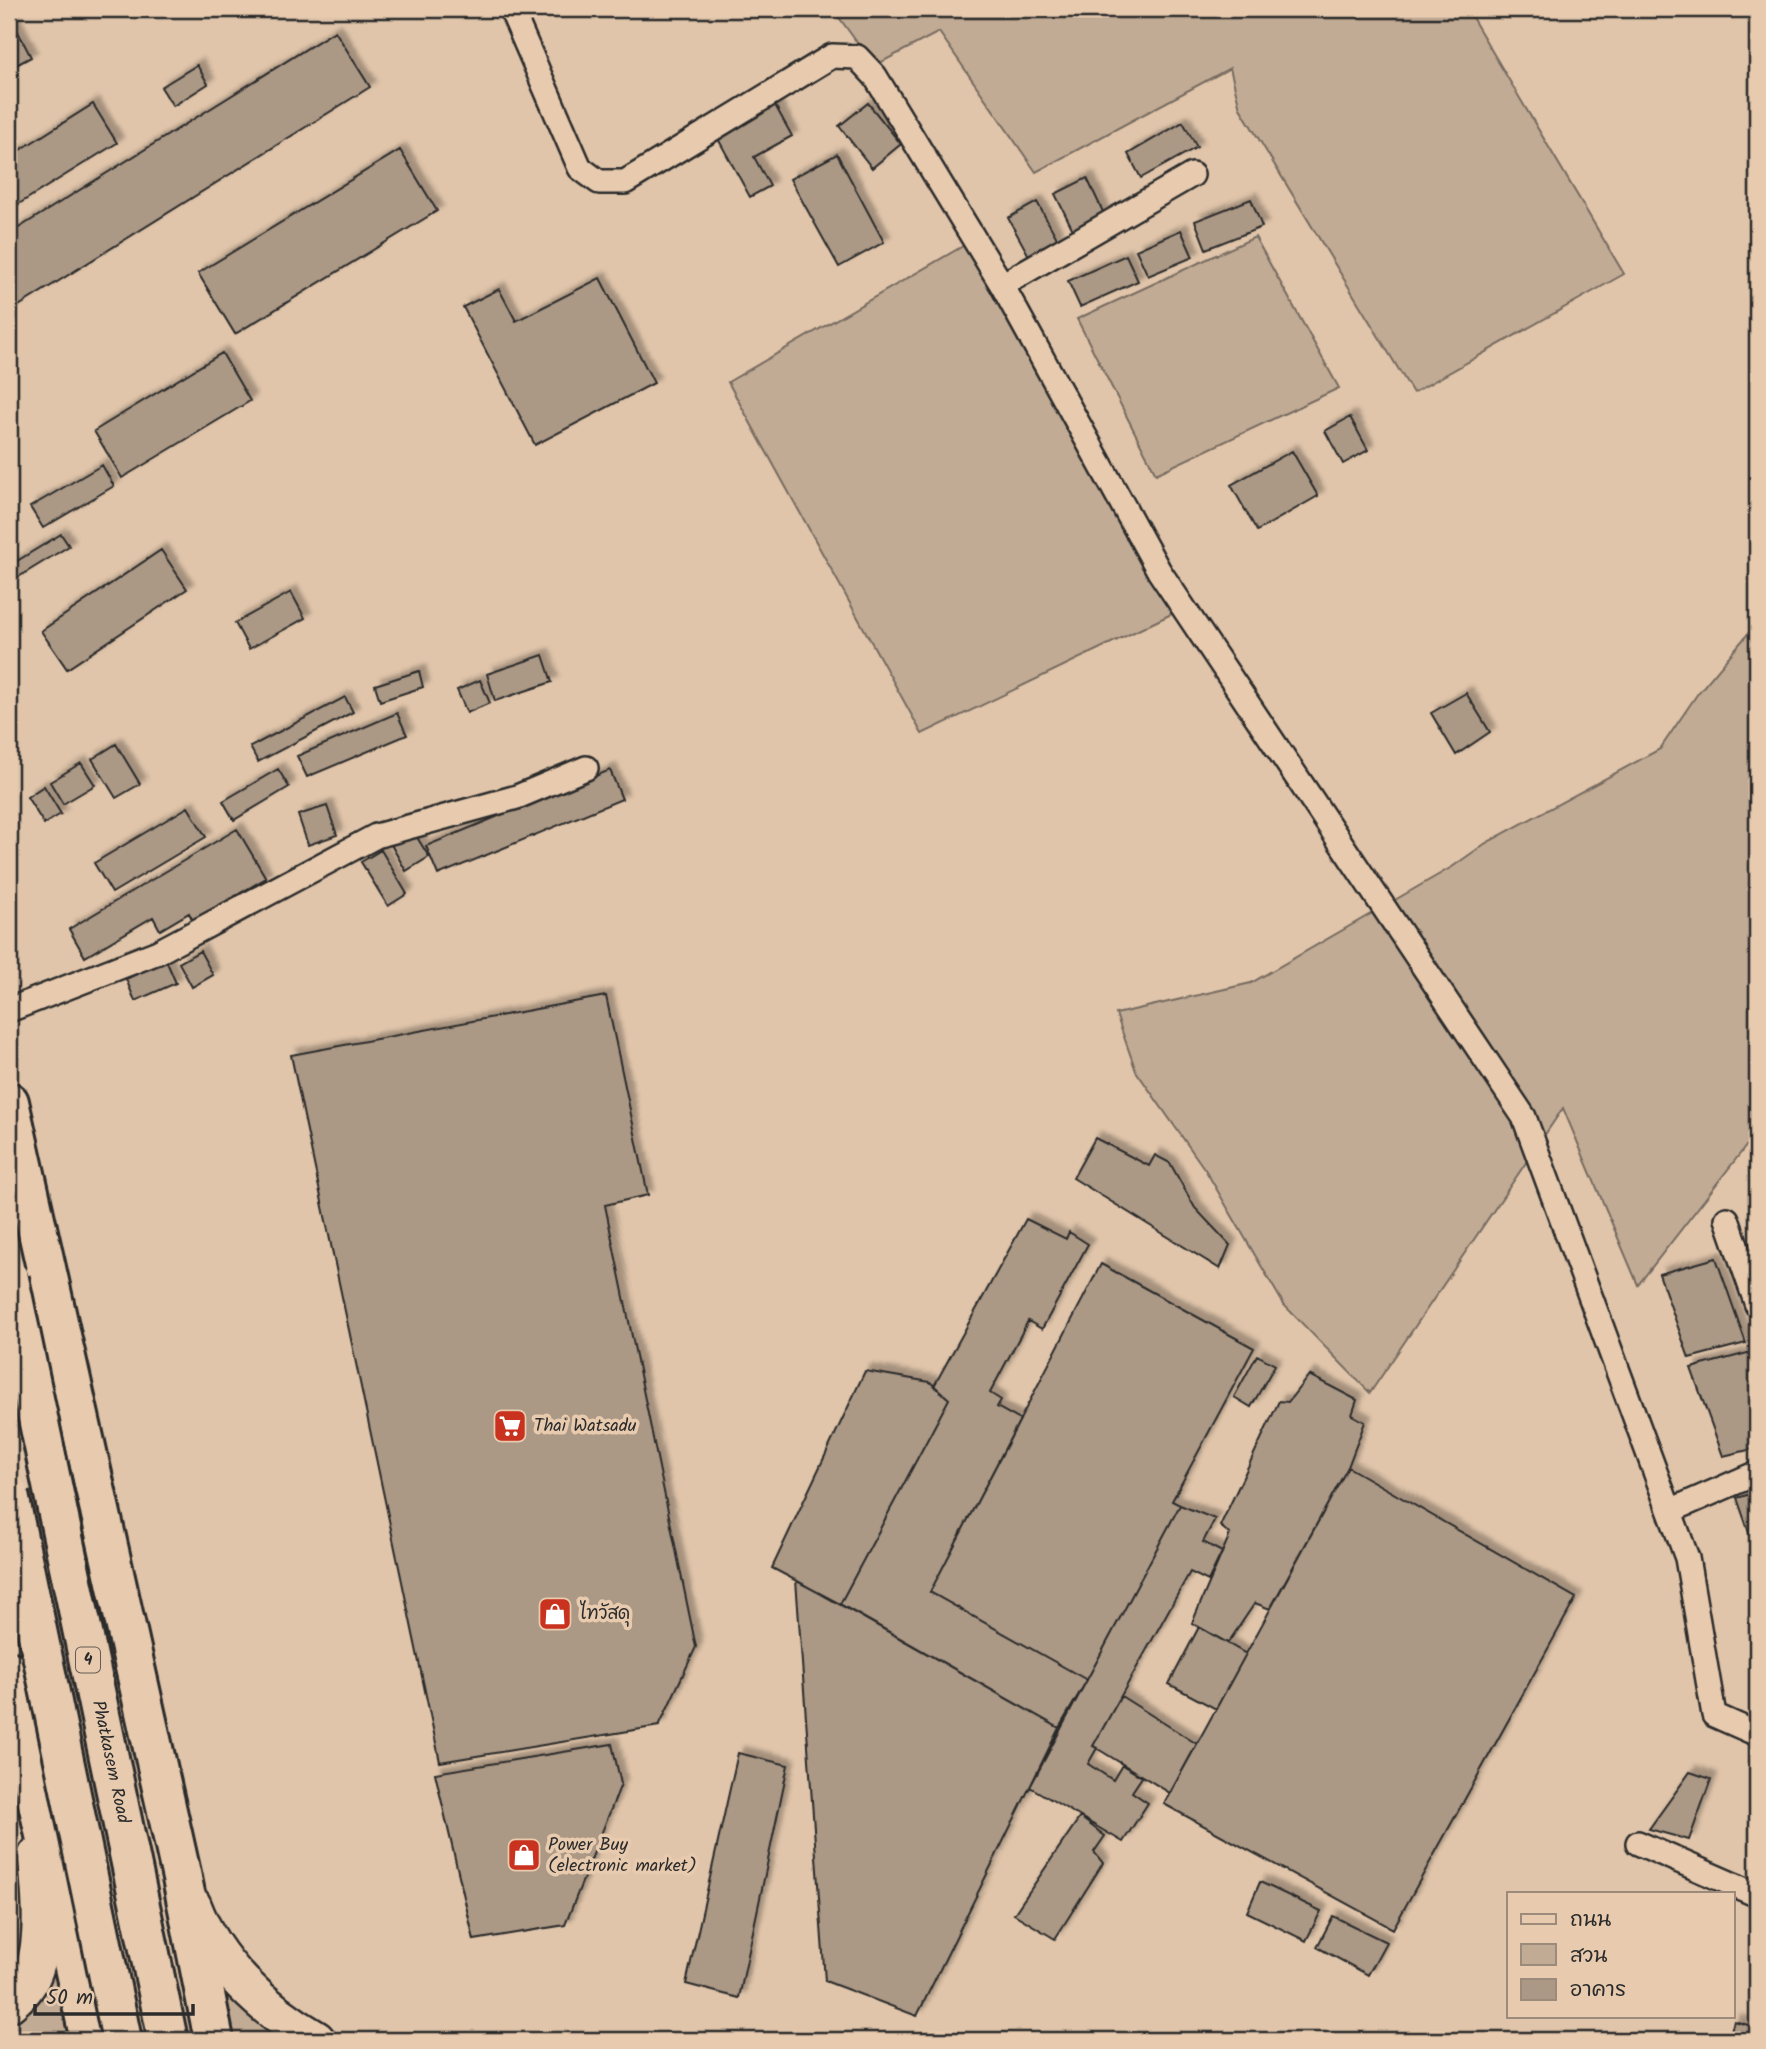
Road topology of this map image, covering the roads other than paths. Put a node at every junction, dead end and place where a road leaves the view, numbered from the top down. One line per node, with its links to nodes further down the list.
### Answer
1 (511, 9): 3 (street)
2 (1192, 175): 3 (street)
3 (1002, 285): 12 (street)
4 (586, 768): 5 (street)
5 (9, 1010)
6 (9, 1101): 17 (highway)
7 (1727, 1219): 9 (street)
8 (9, 1279): 24 (highway, Phatkasem Road / 4, bridge)
9 (1757, 1305)
10 (1757, 1473): 12 (street)
11 (9, 1494): 23 (highway, bridge)
12 (1670, 1511): 14 (street)
13 (9, 1671): 15 (highway)
14 (1757, 1734)
15 (29, 1769): 20 (highway); 21 (main road)
16 (1637, 1843): 18 (street)
17 (181, 1878): 19 (highway); 26 (main road)
18 (1757, 1895)
19 (195, 1947): 20 (highway); 25 (highway)
20 (72, 1963): 22 (highway)
21 (9, 2003)
22 (90, 2040)
23 (122, 2040)
24 (168, 2040)
25 (214, 2040)
26 (316, 2040)

